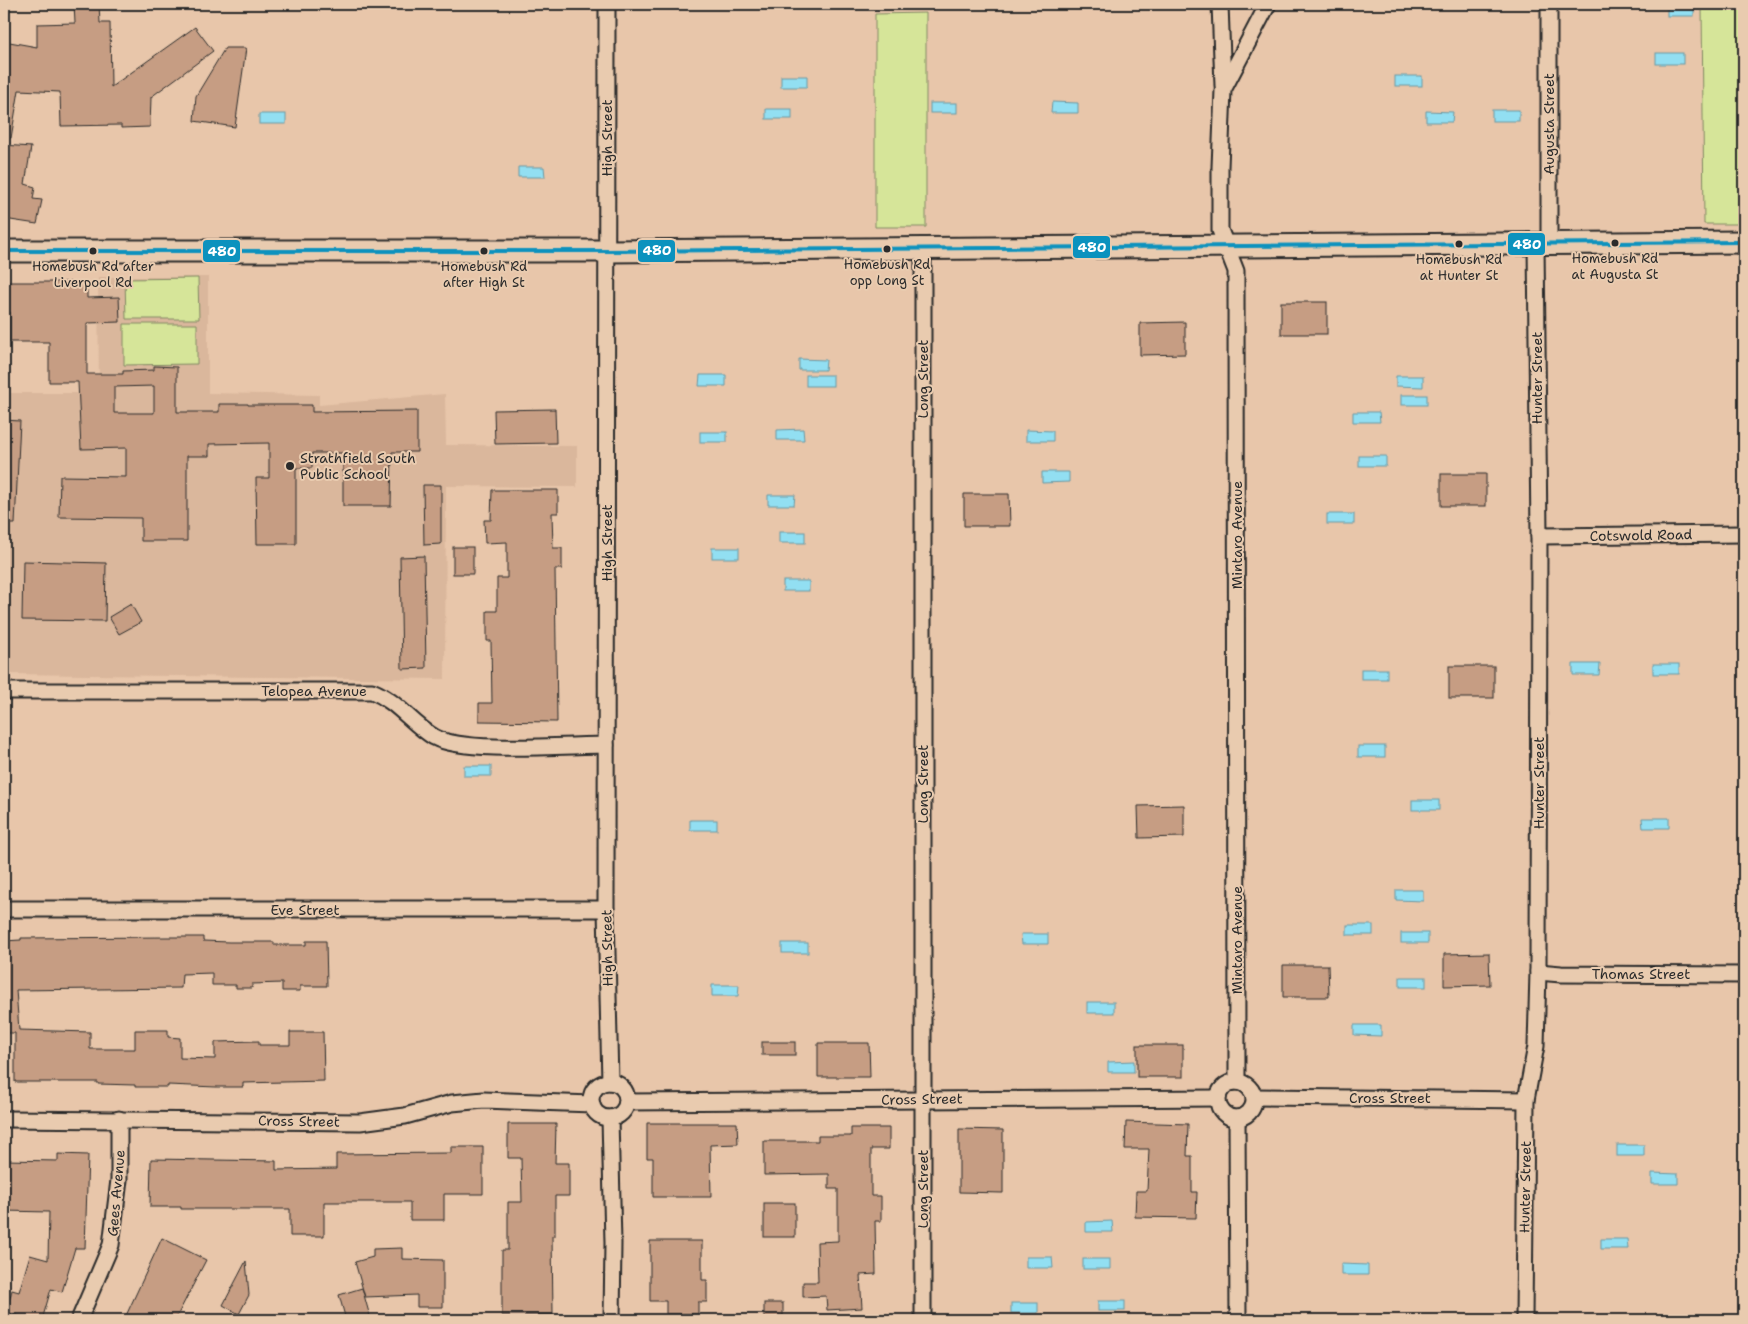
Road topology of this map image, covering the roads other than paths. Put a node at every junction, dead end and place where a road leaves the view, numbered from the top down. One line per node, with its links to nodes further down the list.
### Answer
1 (608, 4): 11 (street, High Street)
2 (1220, 4): 5 (street)
3 (1268, 4): 5 (street, Mintaro Avenue)
4 (1549, 4): 7 (street, Augusta Street)
5 (1223, 90): 8 (street, Mintaro Avenue)
6 (1744, 242): 7 (main road)
7 (1542, 244): 8 (main road); 13 (street, Hunter Street)
8 (1228, 246): 9 (main road); 21 (street, Mintaro Avenue)
9 (922, 248): 11 (main road); 24 (street, Long Street)
10 (4, 251): 11 (main road)
11 (607, 251): 15 (street, High Street)
12 (1744, 534): 13 (street, Cotswold Road)
13 (1539, 536): 18 (street, Hunter Street)
14 (4, 691): 15 (street, Telopea Avenue)
15 (606, 745): 17 (street, High Street)
16 (4, 909): 17 (street, Eve Street)
17 (606, 910): 20 (street, High Street)
18 (1538, 972): 19 (street, Thomas Street); 25 (street, Hunter Street)
19 (1744, 975)
20 (610, 1082): 26 (street); 27 (street)
21 (1237, 1082): 22 (street); 23 (street)
22 (1254, 1097): 25 (street, Cross Street); 29 (street)
23 (1218, 1098): 24 (street, Cross Street); 29 (street)
24 (924, 1099): 26 (street, Cross Street); 34 (street, Long Street)
25 (1526, 1100): 36 (street, Hunter Street)
26 (627, 1102): 28 (street)
27 (592, 1104): 28 (street); 31 (street, Cross Street)
28 (610, 1118): 33 (street)
29 (1236, 1118): 35 (street)
30 (4, 1119): 31 (street, Cross Street)
31 (119, 1120): 32 (street, Gees Avenue)
32 (79, 1320)
33 (612, 1320)
34 (923, 1320)
35 (1238, 1320)
36 (1524, 1320)

